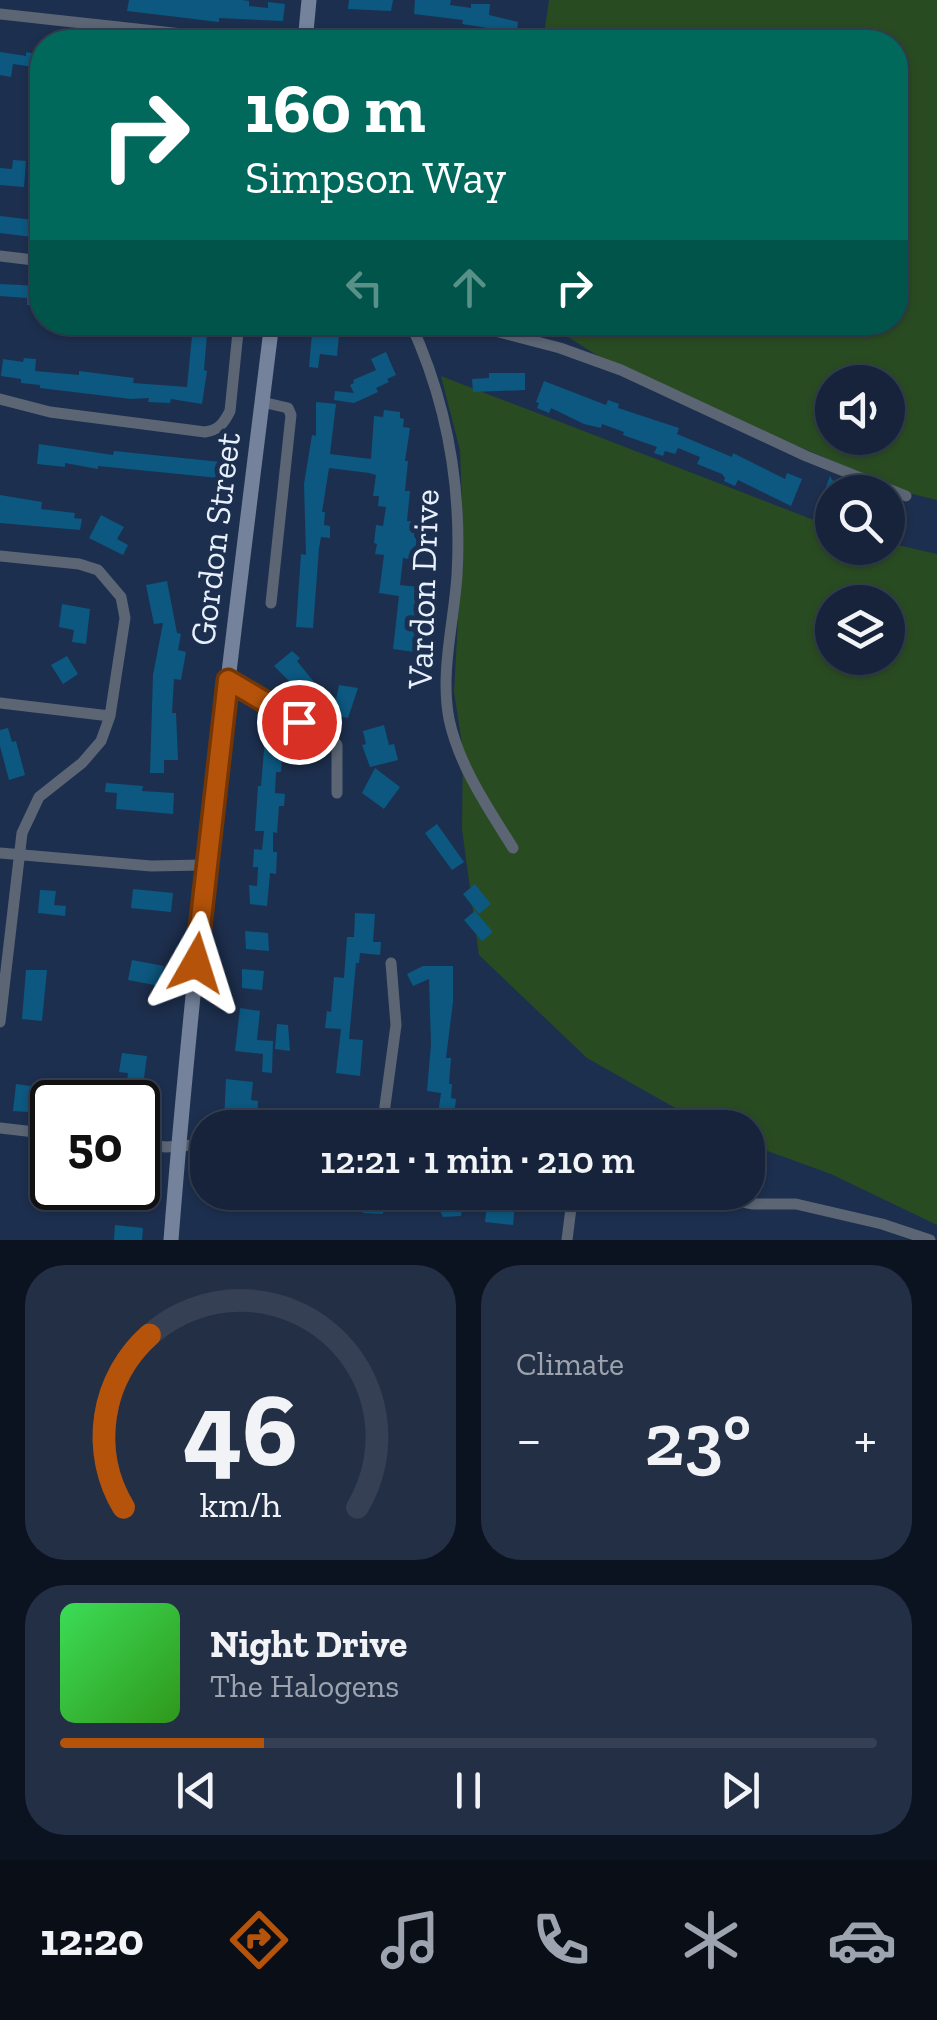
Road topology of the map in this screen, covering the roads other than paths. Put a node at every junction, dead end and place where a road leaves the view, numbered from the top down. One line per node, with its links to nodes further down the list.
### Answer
1 (309, 0): 4 (main road)
2 (0, 14): 3 (street)
3 (146, 30)
4 (306, 30)
5 (0, 256): 6 (street)
6 (30, 260)
7 (239, 335): 11 (street)
8 (270, 335): 12 (main road, Gordon Street)
9 (415, 335): 20 (street, Vardon Drive)
10 (510, 335): 13 (street)
11 (0, 399)
12 (262, 402): 15 (street); 16 (main road, Gordon Street)
13 (906, 496)
14 (0, 556): 18 (street)
15 (270, 603)
16 (228, 680): 19 (street); 23 (main road, Gordon Street)
17 (0, 703): 18 (street)
18 (110, 716): 22 (street)
19 (337, 793)
20 (514, 848)
21 (0, 853): 22 (street)
22 (19, 855): 23 (street); 25 (street)
23 (205, 865): 29 (main road, Gordon Street)
24 (392, 963): 26 (street)
25 (0, 1022)
26 (384, 1110)
27 (0, 1128): 28 (street)
28 (30, 1131)
29 (180, 1144): 30 (street); 31 (street); 34 (main road, Gordon Street)
30 (190, 1144)
31 (160, 1146)
32 (765, 1204): 36 (street)
33 (571, 1210): 35 (street)
34 (170, 1240)
35 (567, 1240)
36 (930, 1240)

